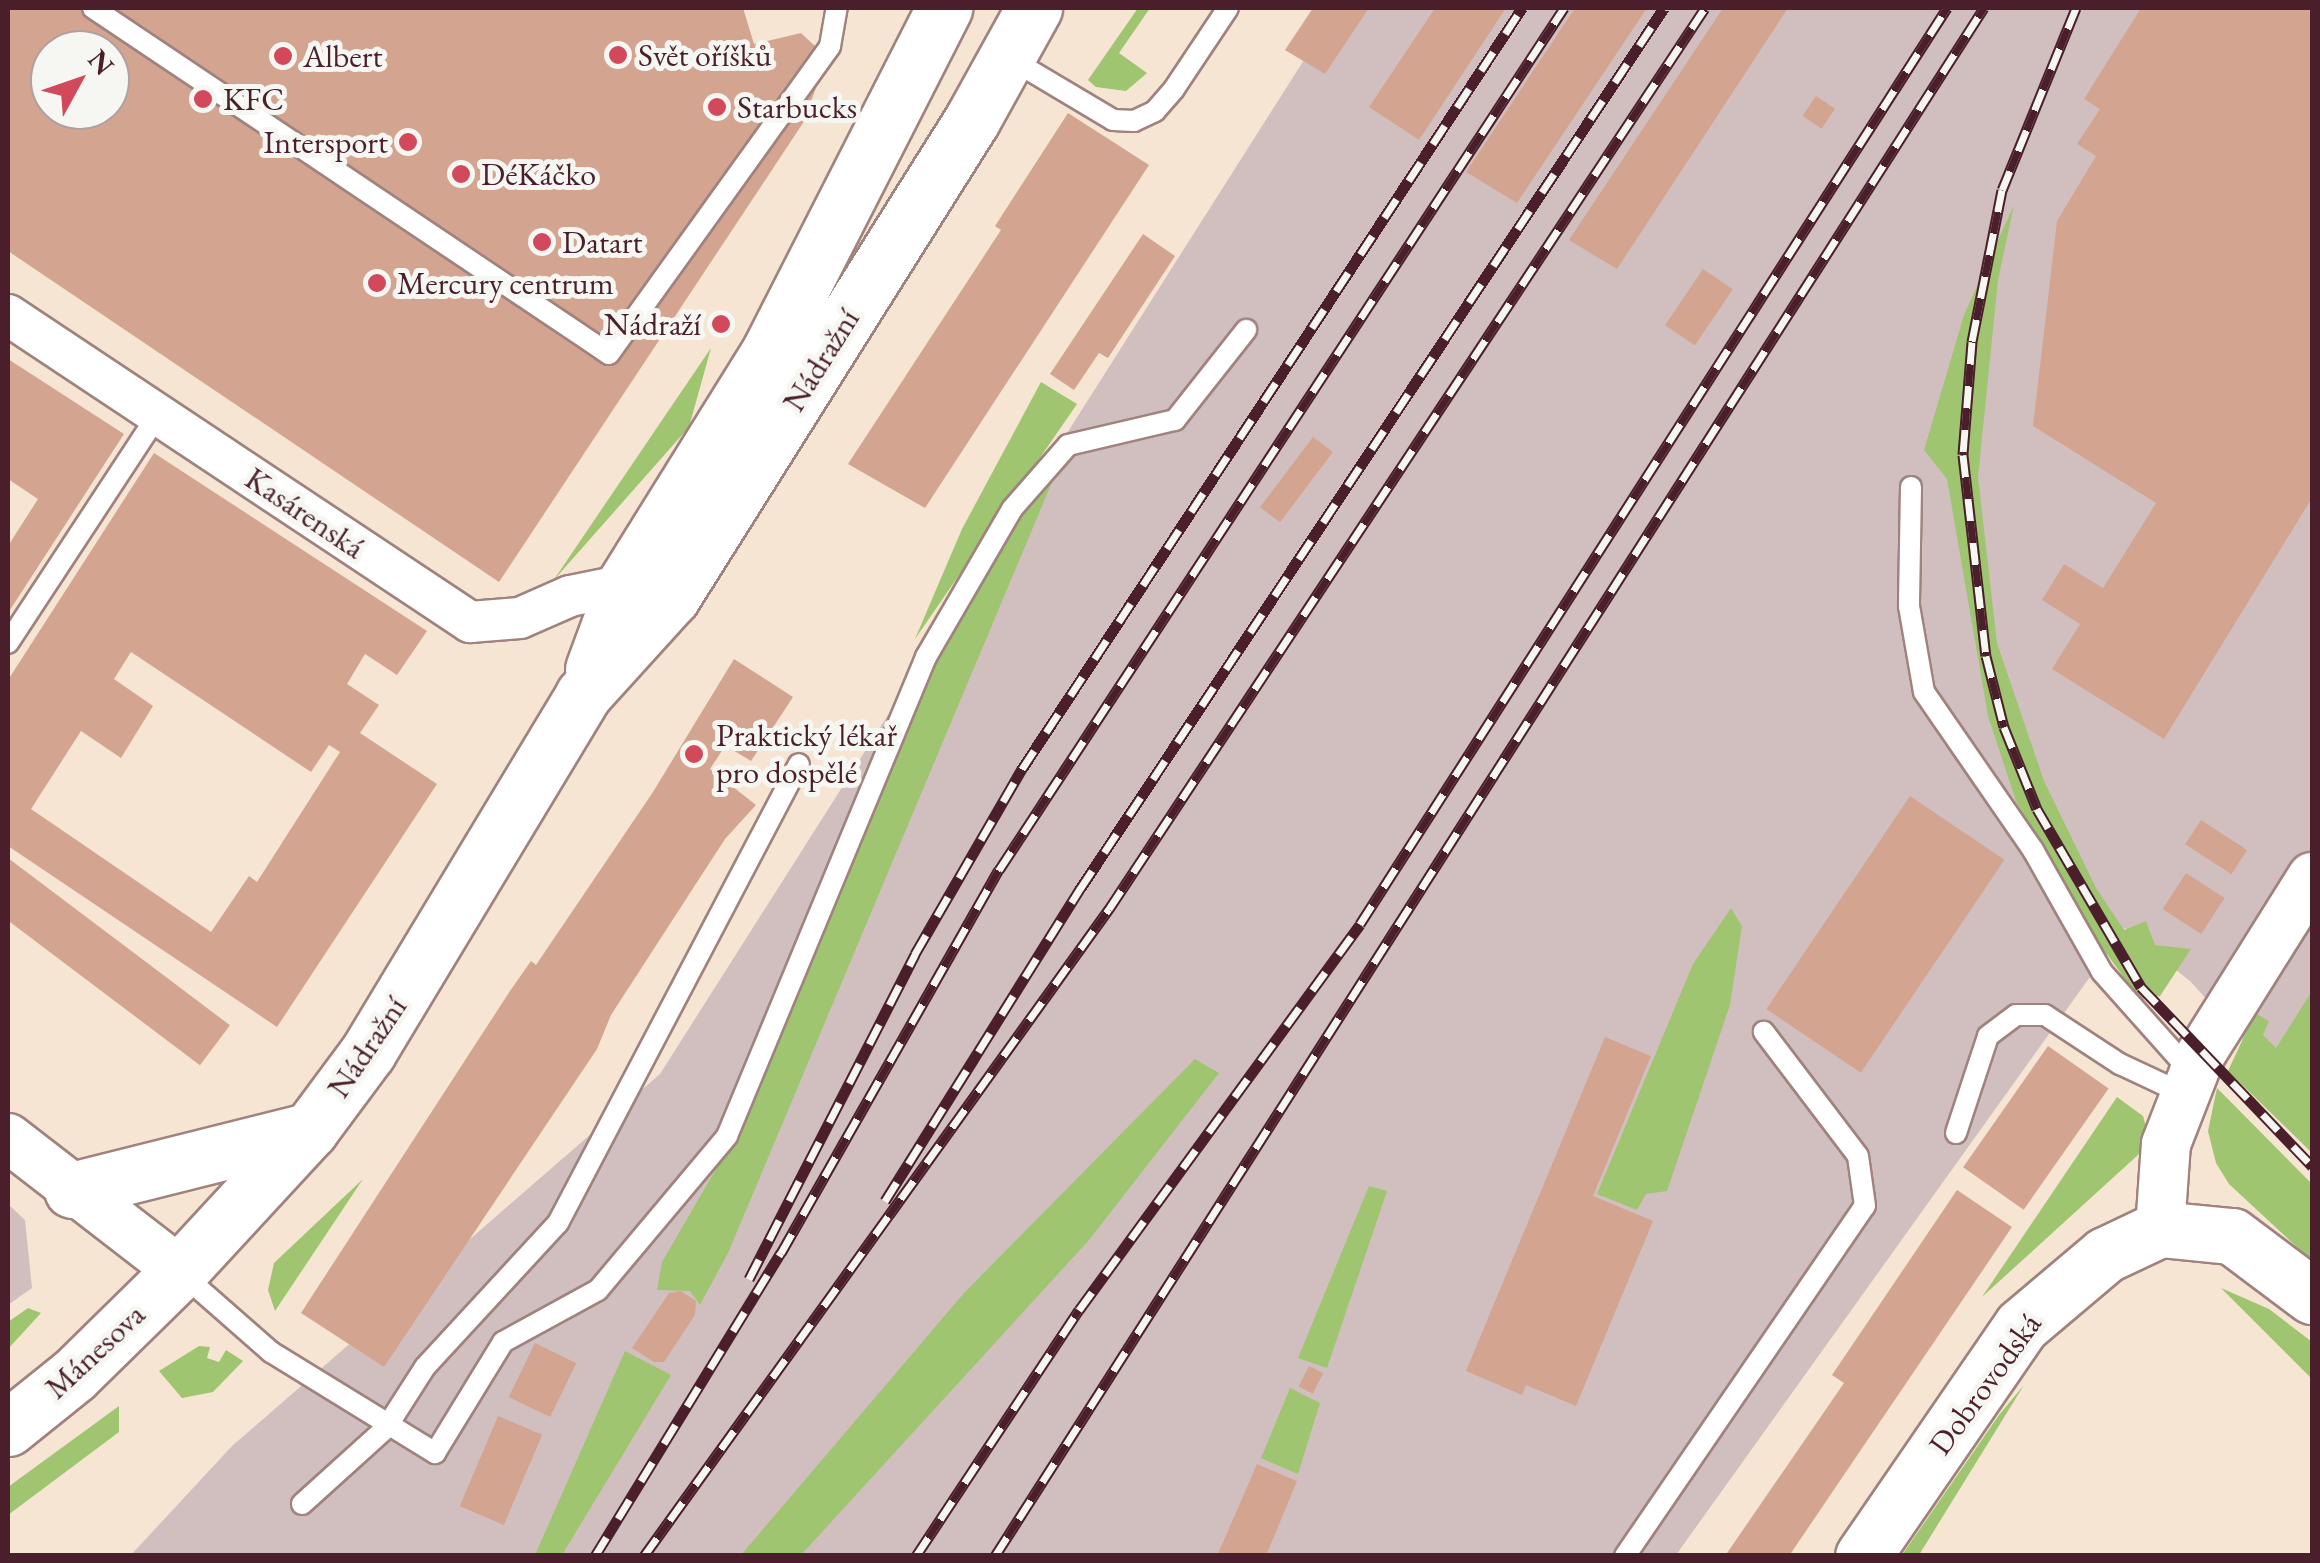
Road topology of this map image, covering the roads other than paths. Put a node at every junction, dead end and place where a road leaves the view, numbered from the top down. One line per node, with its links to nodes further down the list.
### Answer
1 (93, 8): 2 (lane)
2 (837, 8)
3 (944, 8): 11 (main road, Nádražní)
4 (1034, 8): 6 (main road, Nádražní)
5 (1228, 8): 6 (lane)
6 (1007, 58): 13 (main road, Nádražní)
7 (8, 315): 9 (street, Kasárenská)
8 (1246, 330): 26 (lane)
9 (158, 415): 11 (street, Kasárenská); 12 (lane)
10 (1911, 487): 17 (lane)
11 (624, 585): 13 (main road, Nádražní)
12 (8, 642)
13 (583, 695): 18 (main road, Nádražní)
14 (798, 764): 26 (lane)
15 (2312, 877): 17 (street)
16 (1764, 1032): 28 (lane)
17 (2188, 1084): 19 (lane); 22 (street)
18 (310, 1130): 21 (main road); 23 (main road, Nádražní)
19 (1956, 1133)
20 (8, 1138): 21 (street)
21 (72, 1190): 23 (street)
22 (2160, 1230): 24 (main road); 29 (main road, Dobrovodská)
23 (180, 1271): 25 (main road, Mánesova); 26 (lane)
24 (2312, 1296)
25 (8, 1428)
26 (386, 1428): 27 (lane)
27 (302, 1504)
28 (1626, 1556)
29 (1864, 1556)

